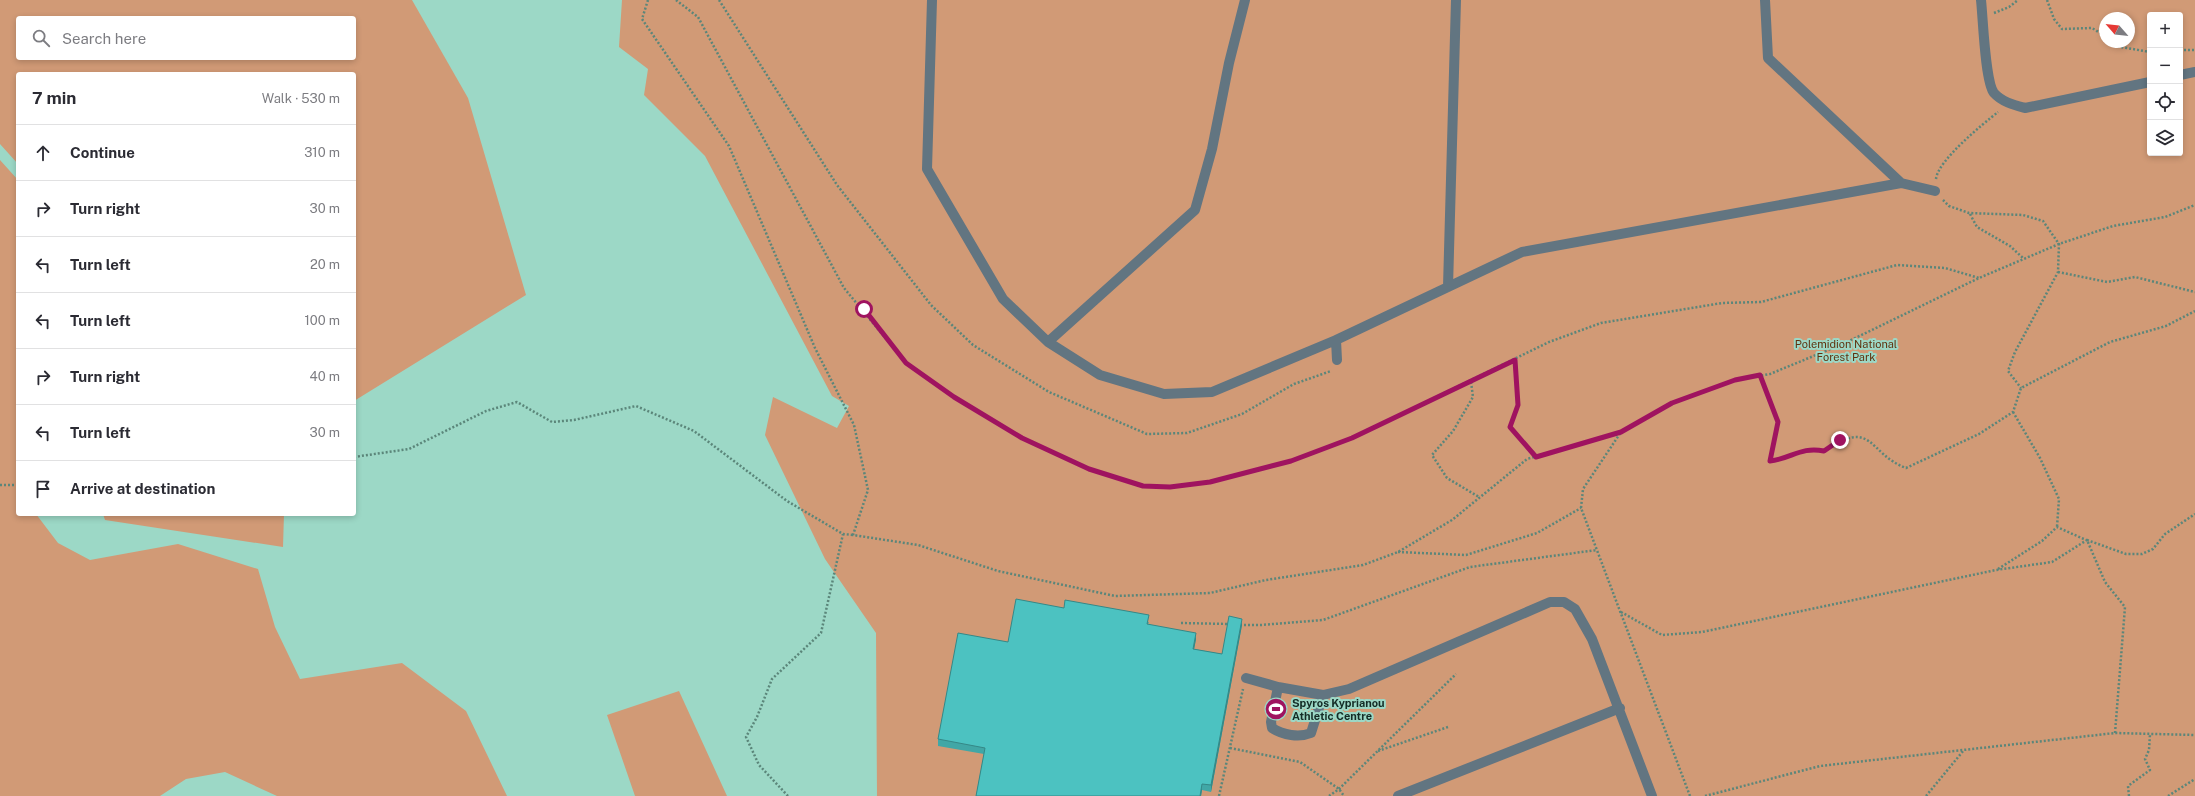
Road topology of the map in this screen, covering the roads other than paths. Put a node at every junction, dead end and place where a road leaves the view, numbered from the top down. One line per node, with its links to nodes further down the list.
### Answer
1 (932, 0): 13 (street)
2 (1245, 0): 13 (street)
3 (1456, 0): 11 (street)
4 (1765, 0): 9 (street)
5 (1981, 0): 8 (street)
6 (2195, 72): 7 (street)
7 (2183, 74)
8 (2147, 83)
9 (1901, 183): 10 (street); 11 (street)
10 (1935, 191)
11 (1448, 287): 12 (street)
12 (1336, 340): 13 (street); 14 (street)
13 (1048, 342)
14 (1337, 360)
15 (1246, 678): 16 (street)
16 (1278, 687): 17 (street); 17 (street)
17 (1323, 695): 18 (street)
18 (1620, 708): 19 (street); 20 (street)
19 (1398, 796)
20 (1652, 796)

